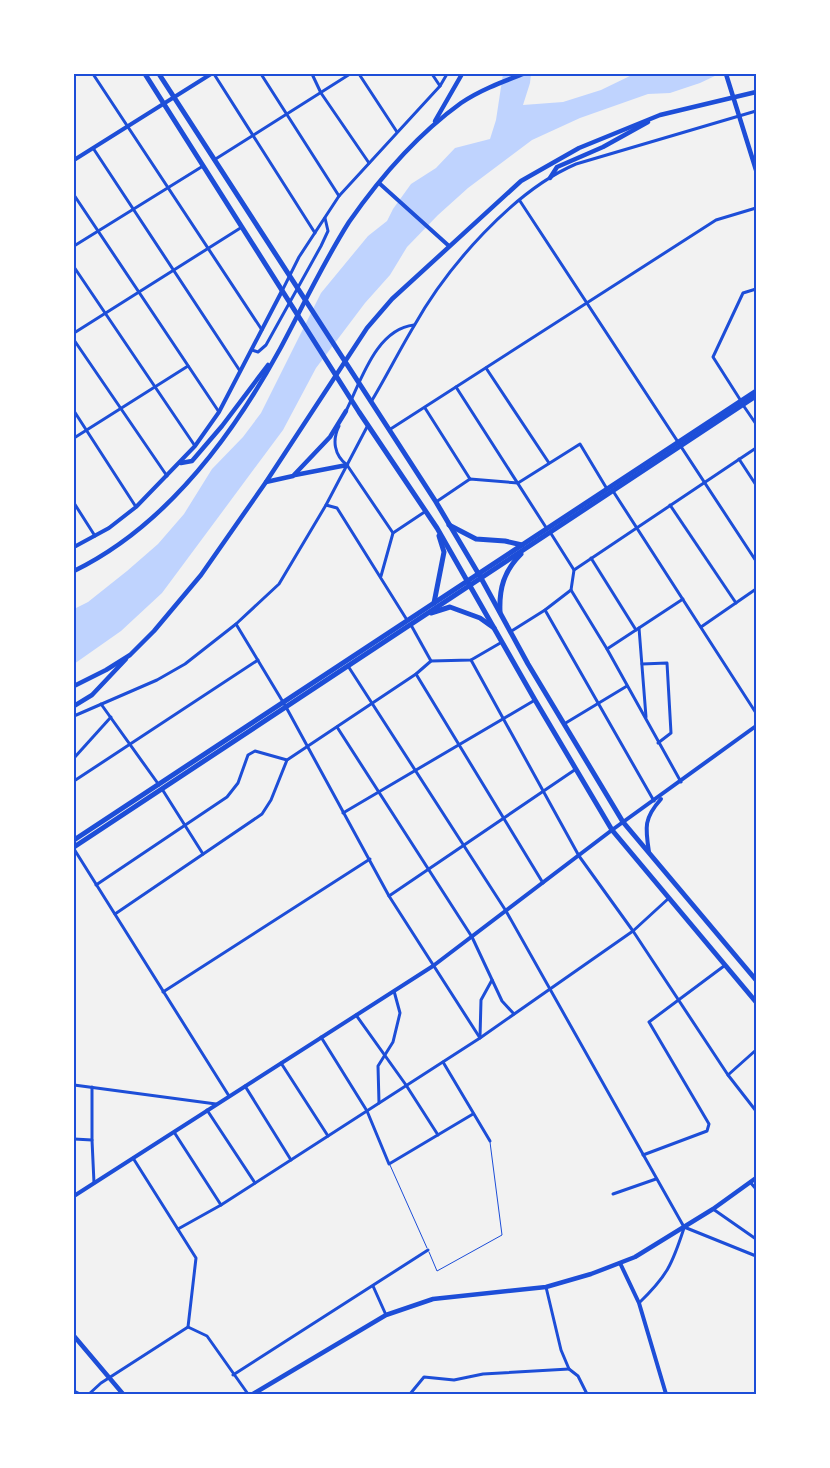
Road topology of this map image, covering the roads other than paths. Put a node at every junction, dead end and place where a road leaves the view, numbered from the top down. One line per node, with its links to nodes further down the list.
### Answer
1 (93, 74): 24 (street)
2 (145, 74): 18 (main road)
3 (159, 74): 17 (main road)
4 (213, 74): 17 (street); 26 (street)
5 (261, 74): 20 (street)
6 (312, 74): 16 (street)
7 (350, 74): 16 (street)
8 (359, 74): 25 (street)
9 (432, 74): 14 (street)
10 (447, 74): 14 (street)
11 (462, 74): 23 (main road)
12 (523, 74): 23 (main road)
13 (726, 74): 22 (main road)
14 (440, 86): 25 (street)
15 (756, 92): 21 (main road)
16 (320, 93): 20 (street); 30 (street)
17 (174, 97): 18 (street); 29 (main road)
18 (164, 104): 24 (street); 31 (main road)
19 (756, 111): 22 (street)
20 (287, 114): 26 (street); 37 (street)
21 (660, 116): 33 (main road); 46 (main road)
22 (739, 117): 32 (main road); 33 (street)
23 (433, 124): 34 (main road)
24 (127, 127): 27 (street); 35 (street)
25 (397, 132): 30 (street)
26 (254, 136): 29 (street); 44 (street)
27 (93, 148): 28 (street); 40 (street)
28 (74, 160)
29 (214, 160): 50 (main road)
30 (369, 163): 37 (street)
31 (203, 166): 35 (street); 42 (main road)
32 (756, 170)
33 (550, 178): 38 (street)
34 (379, 183): 46 (street); 61 (main road)
35 (168, 189): 40 (street); 47 (street)
36 (74, 196): 43 (street)
37 (339, 196): 41 (street)
38 (520, 201): 54 (street); 56 (street)
39 (756, 208): 54 (street)
40 (134, 210): 43 (street); 49 (street)
41 (325, 218): 44 (street); 60 (street)
42 (242, 227): 47 (street); 52 (main road)
43 (98, 232): 45 (street); 53 (street)
44 (315, 233): 50 (street)
45 (74, 246)
46 (449, 246): 91 (main road)
47 (208, 249): 49 (street); 57 (street)
48 (74, 267): 55 (street)
49 (174, 271): 53 (street); 64 (street)
50 (289, 276): 52 (street); 69 (main road)
51 (756, 289): 70 (street)
52 (282, 291): 57 (street); 77 (main road)
53 (139, 292): 55 (street); 62 (street)
54 (587, 303): 63 (street); 81 (street)
55 (105, 314): 58 (street); 65 (street)
56 (414, 325): 69 (street); 74 (street)
57 (262, 331): 60 (street)
58 (74, 333)
59 (74, 340): 71 (street)
60 (252, 350): 64 (street)
61 (279, 350): 85 (main road); 114 (main road)
62 (188, 366): 65 (street); 75 (street)
63 (486, 368): 66 (street); 86 (street)
64 (240, 371): 75 (street)
65 (154, 387): 71 (street); 82 (street)
66 (456, 388): 72 (street); 92 (street)
67 (756, 391): 70 (main road)
68 (756, 396): 70 (main road)
69 (369, 400): 79 (main road)
70 (742, 403): 76 (street); 81 (main road)
71 (120, 408): 78 (street); 88 (street)
72 (424, 408): 79 (street); 90 (street)
73 (74, 411): 78 (street)
74 (346, 411): 87 (street); 89 (main road)
75 (219, 412): 82 (street)
76 (756, 424)
77 (368, 425): 87 (street); 101 (main road)
78 (86, 430): 80 (street); 100 (street)
79 (389, 430): 96 (main road)
80 (74, 438)
81 (679, 444): 93 (street); 95 (main road)
82 (195, 446): 85 (street)
83 (756, 448): 84 (street)
84 (739, 460): 93 (street); 94 (street)
85 (181, 462): 88 (street)
86 (549, 463): 92 (street); 95 (street)
87 (347, 465): 89 (main road); 98 (street); 106 (street)
88 (167, 476): 100 (street)
89 (294, 476): 91 (main road)
90 (470, 479): 92 (street); 96 (street)
91 (266, 482): 134 (main road)
92 (518, 483): 105 (street)
93 (704, 483): 99 (street); 112 (street)
94 (756, 484)
95 (610, 490): 104 (street); 105 (main road)
96 (436, 502): 102 (main road)
97 (74, 503): 107 (street)
98 (326, 504): 116 (street); 127 (street)
99 (670, 505): 104 (street); 122 (street)
100 (136, 507): 107 (street)
101 (426, 512): 103 (main road); 106 (street)
102 (449, 525): 108 (main road); 115 (main road)
103 (437, 528): 117 (main road); 121 (main road)
104 (637, 528): 111 (street); 120 (street)
105 (549, 530): 108 (main road); 109 (main road); 113 (street)
106 (393, 533): 116 (street)
107 (95, 536): 110 (street)
108 (522, 546): 115 (main road)
109 (529, 546): 115 (main road); 125 (main road)
110 (74, 548)
111 (591, 558): 113 (street); 129 (street)
112 (756, 561)
113 (574, 570): 119 (street)
114 (74, 571)
115 (480, 576): 117 (main road); 125 (main road)
116 (381, 577): 126 (street)
117 (469, 583): 121 (main road); 124 (main road); 130 (main road)
118 (756, 589): 122 (street)
119 (571, 590): 123 (street); 133 (street)
120 (683, 599): 128 (street); 129 (street)
121 (434, 603): 126 (main road)
122 (736, 603): 128 (street)
123 (545, 610): 131 (street); 144 (street)
124 (426, 614): 126 (main road); 130 (main road)
125 (500, 615): 131 (main road)
126 (409, 623): 137 (street); 139 (main road); 147 (main road)
127 (236, 624): 135 (street); 145 (street)
128 (701, 627): 149 (street)
129 (637, 629): 133 (street); 138 (street)
130 (496, 630): 132 (main road)
131 (510, 632): 154 (main road)
132 (503, 642): 136 (street); 143 (main road)
133 (607, 649): 142 (street)
134 (130, 654): 141 (main road); 148 (main road)
135 (258, 660): 147 (street); 158 (street)
136 (471, 660): 137 (street); 152 (street)
137 (431, 661): 140 (street)
138 (642, 664): 153 (street); 157 (street)
139 (348, 666): 146 (street); 147 (main road)
140 (416, 674): 146 (street); 159 (street)
141 (74, 686)
142 (627, 686): 144 (street); 153 (street)
143 (535, 700): 152 (street); 163 (main road)
144 (599, 702): 154 (street); 171 (street)
145 (101, 704): 150 (street); 151 (street)
146 (372, 704): 156 (street); 164 (street)
147 (285, 705): 160 (street); 167 (main road)
148 (74, 706)
149 (756, 713)
150 (74, 716)
151 (111, 717): 158 (street); 161 (street)
152 (504, 718): 159 (street); 168 (street)
153 (646, 720): 157 (street)
154 (563, 724): 174 (main road)
155 (756, 726): 166 (street)
156 (336, 727): 160 (street); 169 (street)
157 (658, 742): 166 (street)
158 (130, 744): 165 (street); 167 (street)
159 (459, 745): 164 (street); 173 (street)
160 (307, 747): 162 (street); 172 (street)
161 (74, 758)
162 (287, 760): 175 (street); 180 (street)
163 (576, 769): 168 (street); 176 (main road)
164 (415, 770): 169 (street); 178 (street)
165 (74, 780)
166 (681, 782): 170 (street)
167 (160, 787): 175 (street); 177 (main road); 179 (main road)
168 (544, 790): 173 (street); 182 (street)
169 (378, 792): 172 (street); 184 (street)
170 (668, 792): 171 (street); 181 (street)
171 (654, 802): 174 (street)
172 (343, 813): 183 (street)
173 (504, 818): 178 (street); 185 (street)
174 (623, 822): 176 (street); 181 (main road)
175 (185, 825): 180 (street); 186 (street)
176 (612, 830): 182 (street); 188 (main road)
177 (74, 840)
178 (464, 846): 184 (street); 189 (street)
179 (74, 848): 186 (street)
180 (203, 854): 190 (street)
181 (649, 854): 196 (main road)
182 (579, 856): 185 (street); 191 (street)
183 (370, 859): 187 (street); 199 (street)
184 (428, 870): 187 (street); 192 (street)
185 (544, 883): 189 (street)
186 (96, 885): 190 (street)
187 (389, 896): 193 (street)
188 (670, 898): 191 (street); 194 (main road)
189 (506, 911): 192 (street); 197 (street)
190 (114, 914): 199 (street)
191 (633, 931): 197 (street); 200 (street)
192 (472, 937): 193 (street); 195 (street)
193 (433, 966): 198 (street); 205 (street)
194 (724, 966): 200 (street); 201 (main road)
195 (492, 980): 202 (street); 205 (street)
196 (756, 980)
197 (550, 989): 202 (street); 228 (street)
198 (394, 991): 203 (street); 207 (street)
199 (163, 992): 215 (street)
200 (678, 1000): 210 (street); 228 (street)
201 (756, 1002)
202 (514, 1014): 205 (street)
203 (356, 1015): 204 (street); 207 (street)
204 (321, 1037): 208 (street); 219 (street)
205 (480, 1038): 209 (street)
206 (756, 1050): 210 (street)
207 (384, 1055): 213 (street); 216 (street)
208 (281, 1062): 212 (street); 224 (street)
209 (443, 1062): 213 (street); 221 (street)
210 (728, 1075): 220 (street)
211 (74, 1085): 214 (street)
212 (245, 1085): 215 (street); 230 (street)
213 (406, 1085): 216 (street); 223 (street)
214 (92, 1087): 217 (street); 226 (street)
215 (229, 1096): 217 (street)
216 (379, 1103): 219 (street)
217 (216, 1104): 218 (street)
218 (207, 1110): 222 (street); 236 (street)
219 (367, 1111): 224 (street); 231 (street)
220 (756, 1111)
221 (473, 1114): 223 (street); 227 (street)
222 (174, 1131): 229 (street); 240 (street)
223 (438, 1135): 231 (street)
224 (328, 1136): 230 (street)
225 (74, 1139): 226 (street)
226 (92, 1140): 235 (street)
227 (490, 1141): 245 (lane)
228 (643, 1155): 233 (street)
229 (133, 1158): 235 (street); 243 (street)
230 (291, 1160): 236 (street)
231 (390, 1164): 245 (lane)
232 (756, 1178): 234 (main road)
233 (656, 1179): 238 (street); 242 (street)
234 (750, 1182): 237 (street); 241 (main road)
235 (94, 1183): 239 (street)
236 (255, 1183): 240 (street)
237 (756, 1189)
238 (613, 1194)
239 (74, 1196)
240 (221, 1205): 243 (street)
241 (713, 1209): 242 (main road); 244 (street)
242 (684, 1227): 246 (street); 247 (main road); 250 (street)
243 (178, 1229): 252 (street)
244 (756, 1239)
245 (428, 1250): 248 (street)
246 (756, 1256)
247 (620, 1263): 249 (main road); 250 (street)
248 (373, 1286): 251 (street); 255 (street)
249 (546, 1287): 251 (main road); 254 (street)
250 (639, 1303): 265 (street)
251 (386, 1314): 262 (main road)
252 (188, 1327): 255 (street); 256 (street)
253 (74, 1336): 256 (main road)
254 (569, 1369): 263 (street); 264 (street)
255 (233, 1374): 261 (street)
256 (110, 1379): 259 (street); 260 (main road)
257 (74, 1391): 258 (street)
258 (80, 1394)
259 (89, 1394)
260 (123, 1394)
261 (248, 1394)
262 (253, 1394)
263 (410, 1394)
264 (587, 1394)
265 (666, 1394)

